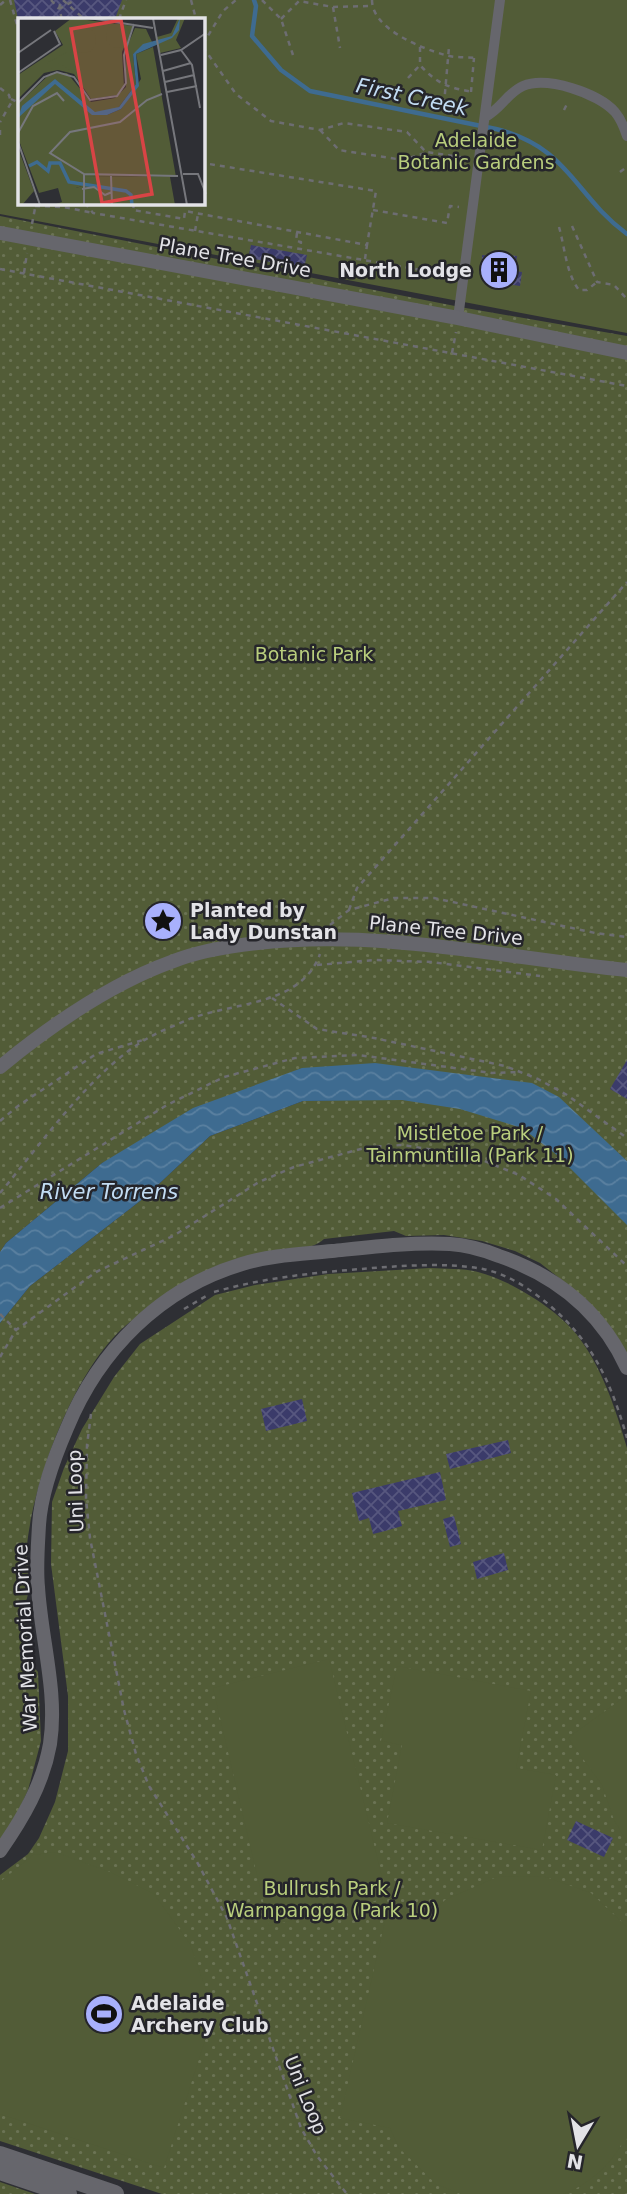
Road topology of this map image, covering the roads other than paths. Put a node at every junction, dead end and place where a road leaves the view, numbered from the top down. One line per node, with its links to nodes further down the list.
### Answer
1 (500, 0): 2 (street)
2 (484, 118): 3 (street); 6 (street)
3 (624, 122): 4 (street)
4 (627, 136)
5 (0, 233): 6 (street, Plane Tree Drive)
6 (458, 318): 7 (street, Plane Tree Drive)
7 (627, 353)
8 (627, 970): 9 (street, Plane Tree Drive)
9 (0, 1067)
10 (627, 1368): 11 (street, War Memorial Drive)
11 (0, 1851)
12 (0, 2155): 15 (street)
13 (0, 2171): 14 (street)
14 (68, 2194)
15 (115, 2194)

